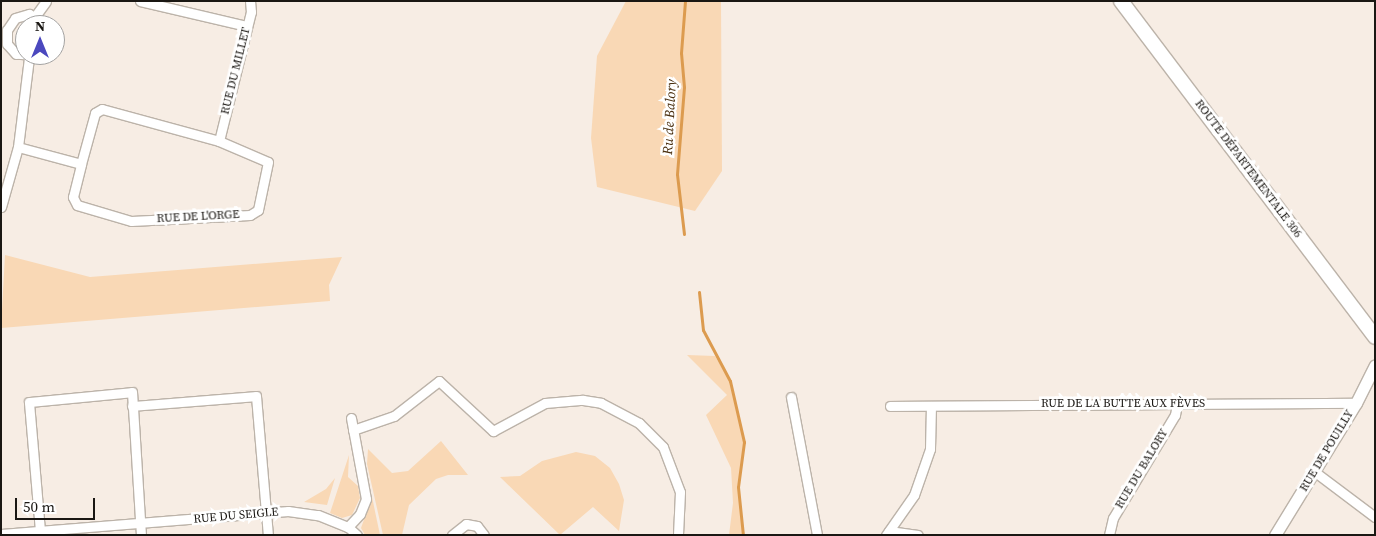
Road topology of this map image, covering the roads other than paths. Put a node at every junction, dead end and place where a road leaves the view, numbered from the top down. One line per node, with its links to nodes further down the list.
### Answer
1 (46, 1): 5 (street)
2 (140, 1): 7 (street)
3 (250, 1): 7 (street, RUE DU MILLET)
4 (1121, 1): 15 (main road, ROUTE DÉPARTEMENTALE 306)
5 (36, 15)
6 (15, 20): 8 (street)
7 (248, 26): 11 (street, RUE DU MILLET)
8 (4, 29): 9 (street)
9 (15, 51)
10 (32, 65): 12 (street)
11 (219, 141): 13 (street, RUE DE L'ORGE); 13 (street, RUE DE L'ORGE)
12 (18, 147): 13 (street); 14 (street)
13 (82, 164)
14 (1, 207)
15 (1375, 337)
16 (1375, 365): 19 (street, RUE DE POUILLY)
17 (791, 397): 39 (street)
18 (1177, 404): 19 (street, RUE DE LA BUTTE AUX FÈVES); 22 (street, RUE DE LA BUTTE AUX FÈVES); 41 (street, RUE DU BALORY)
19 (1356, 404): 25 (street, RUE DE POUILLY)
20 (132, 406): 26 (street); 28 (street); 30 (street)
21 (890, 406): 22 (street, RUE DE LA BUTTE AUX FÈVES)
22 (931, 406): 31 (street)
23 (351, 418): 24 (street)
24 (353, 430): 29 (street); 38 (street)
25 (1314, 472): 27 (street); 42 (street, RUE DE POUILLY)
26 (266, 514): 28 (street, RUE DU SEIGLE); 29 (street, RUE DU SEIGLE); 34 (street)
27 (1375, 517)
28 (141, 524): 30 (street, RUE DU SEIGLE); 33 (street)
29 (348, 527): 35 (street)
30 (40, 531): 32 (street, RUE DU SEIGLE)
31 (887, 533): 40 (street)
32 (1, 534)
33 (142, 535)
34 (268, 535)
35 (357, 535)
36 (452, 535): 37 (street)
37 (484, 535)
38 (678, 535)
39 (817, 535)
40 (918, 535)
41 (1109, 535)
42 (1275, 535)

